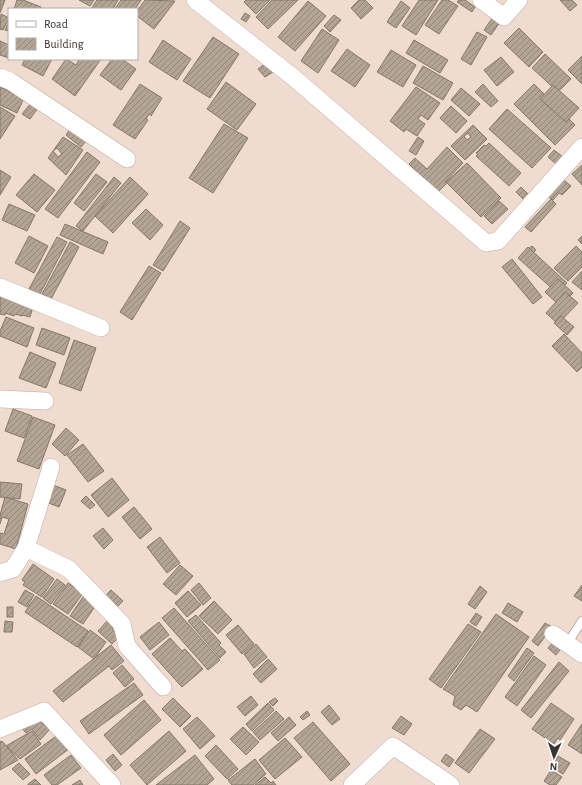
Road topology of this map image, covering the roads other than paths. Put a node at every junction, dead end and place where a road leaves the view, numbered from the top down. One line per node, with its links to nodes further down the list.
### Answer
1 (195, 0): 5 (street)
2 (481, 0): 3 (street)
3 (519, 0)
4 (0, 77): 6 (street)
5 (582, 148)
6 (126, 159)
7 (0, 287): 8 (street)
8 (101, 328)
9 (0, 399): 10 (street)
10 (45, 401)
11 (51, 467): 12 (street)
12 (26, 548): 13 (street); 18 (street)
13 (0, 573)
14 (582, 620): 16 (lane)
15 (553, 634): 16 (street)
16 (567, 644): 17 (street)
17 (582, 654)
18 (163, 687)
19 (0, 729): 20 (street)
20 (112, 785)
21 (352, 785): 22 (street)
22 (450, 785)

